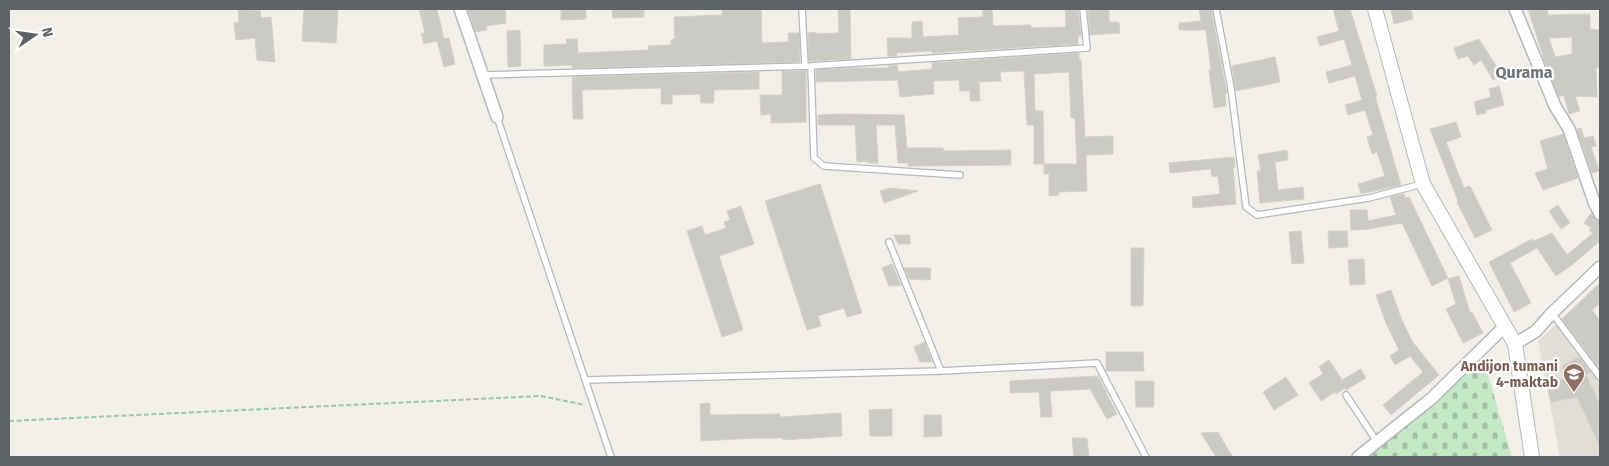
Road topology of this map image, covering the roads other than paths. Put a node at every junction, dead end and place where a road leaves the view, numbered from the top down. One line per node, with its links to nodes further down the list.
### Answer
1 (460, 9): 8 (street)
2 (802, 9): 7 (lane)
3 (1083, 9): 7 (lane)
4 (1216, 9): 11 (lane)
5 (1375, 9): 11 (street)
6 (1515, 9): 12 (street)
7 (808, 66): 8 (lane); 10 (lane)
8 (482, 75): 9 (street)
9 (497, 117): 20 (lane)
10 (960, 175)
11 (1423, 184): 16 (street)
12 (1600, 214)
13 (889, 242): 18 (lane)
14 (1600, 267): 15 (street)
15 (1552, 313): 17 (street); 19 (lane)
16 (1505, 326): 17 (street); 22 (street)
17 (1515, 344): 26 (street)
18 (941, 371): 20 (lane); 24 (lane)
19 (1600, 376)
20 (585, 380): 23 (lane)
21 (1346, 395): 22 (lane)
22 (1377, 442): 25 (street)
23 (611, 457)
24 (1146, 457)
25 (1358, 457)
26 (1532, 457)

